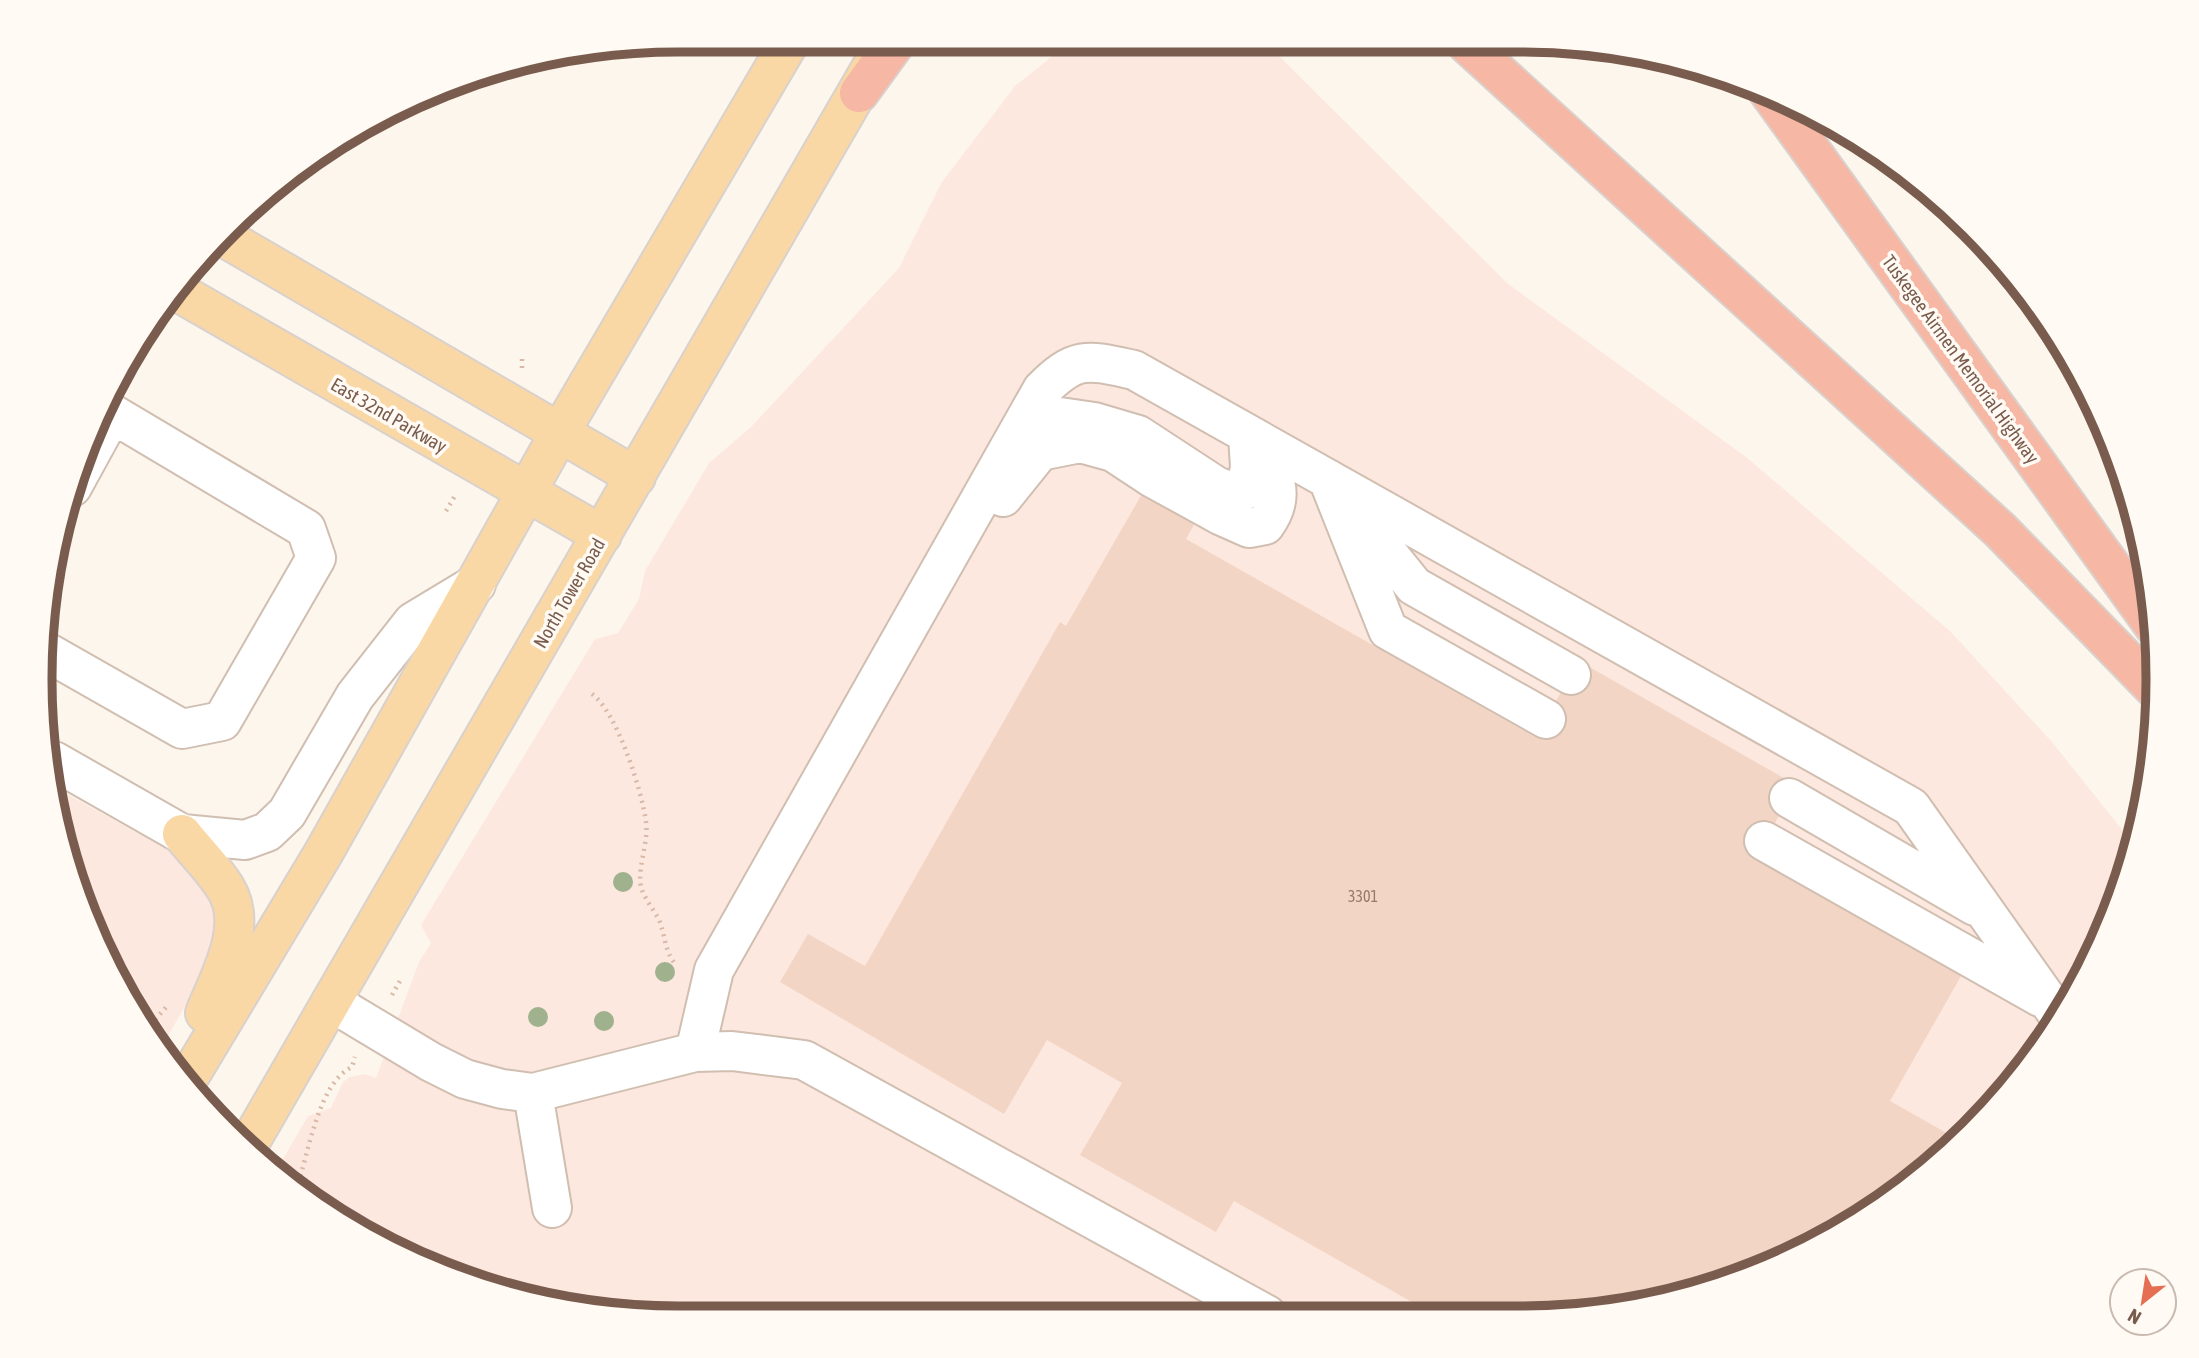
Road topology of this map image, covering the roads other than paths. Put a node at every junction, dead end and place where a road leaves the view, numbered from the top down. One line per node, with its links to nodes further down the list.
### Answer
1 (783, 53): 10 (main road)
2 (880, 53): 5 (main road, North Tower Road)
3 (887, 53): 5 (highway)
4 (1477, 53): 22 (highway)
5 (859, 93): 14 (main road, North Tower Road)
6 (1782, 110): 20 (highway, Tuskegee Airmen Memorial Highway)
7 (231, 241): 10 (main road)
8 (184, 296): 16 (main road, East 32nd Parkway)
9 (112, 414): 21 (lane)
10 (559, 434): 14 (main road); 16 (main road)
11 (1248, 434): 12 (lane); 12 (lane); 13 (lane); 18 (lane)
12 (1012, 443): 18 (lane)
13 (1295, 461): 15 (lane); 18 (lane)
14 (636, 478): 17 (main road, North Tower Road)
15 (1328, 479): 15 (lane); 26 (lane)
16 (526, 494): 17 (main road, East 32nd Parkway); 19 (main road)
17 (602, 535): 28 (main road, North Tower Road)
18 (947, 557): 31 (lane)
19 (476, 584): 25 (lane); 33 (main road)
20 (2142, 610)
21 (53, 656)
22 (2146, 680)
23 (58, 764): 25 (lane)
24 (1777, 820): 26 (lane); 27 (lane); 29 (lane)
25 (182, 835): 32 (main road)
26 (1985, 911): 27 (lane)
27 (2016, 955): 30 (lane)
28 (331, 1002): 34 (lane); 35 (main road, North Tower Road)
29 (2053, 1008)
30 (2053, 1008)
31 (695, 1052): 34 (lane); 37 (lane)
32 (185, 1063)
33 (192, 1072)
34 (533, 1093): 36 (lane)
35 (253, 1137)
36 (552, 1208)
37 (1251, 1306)

